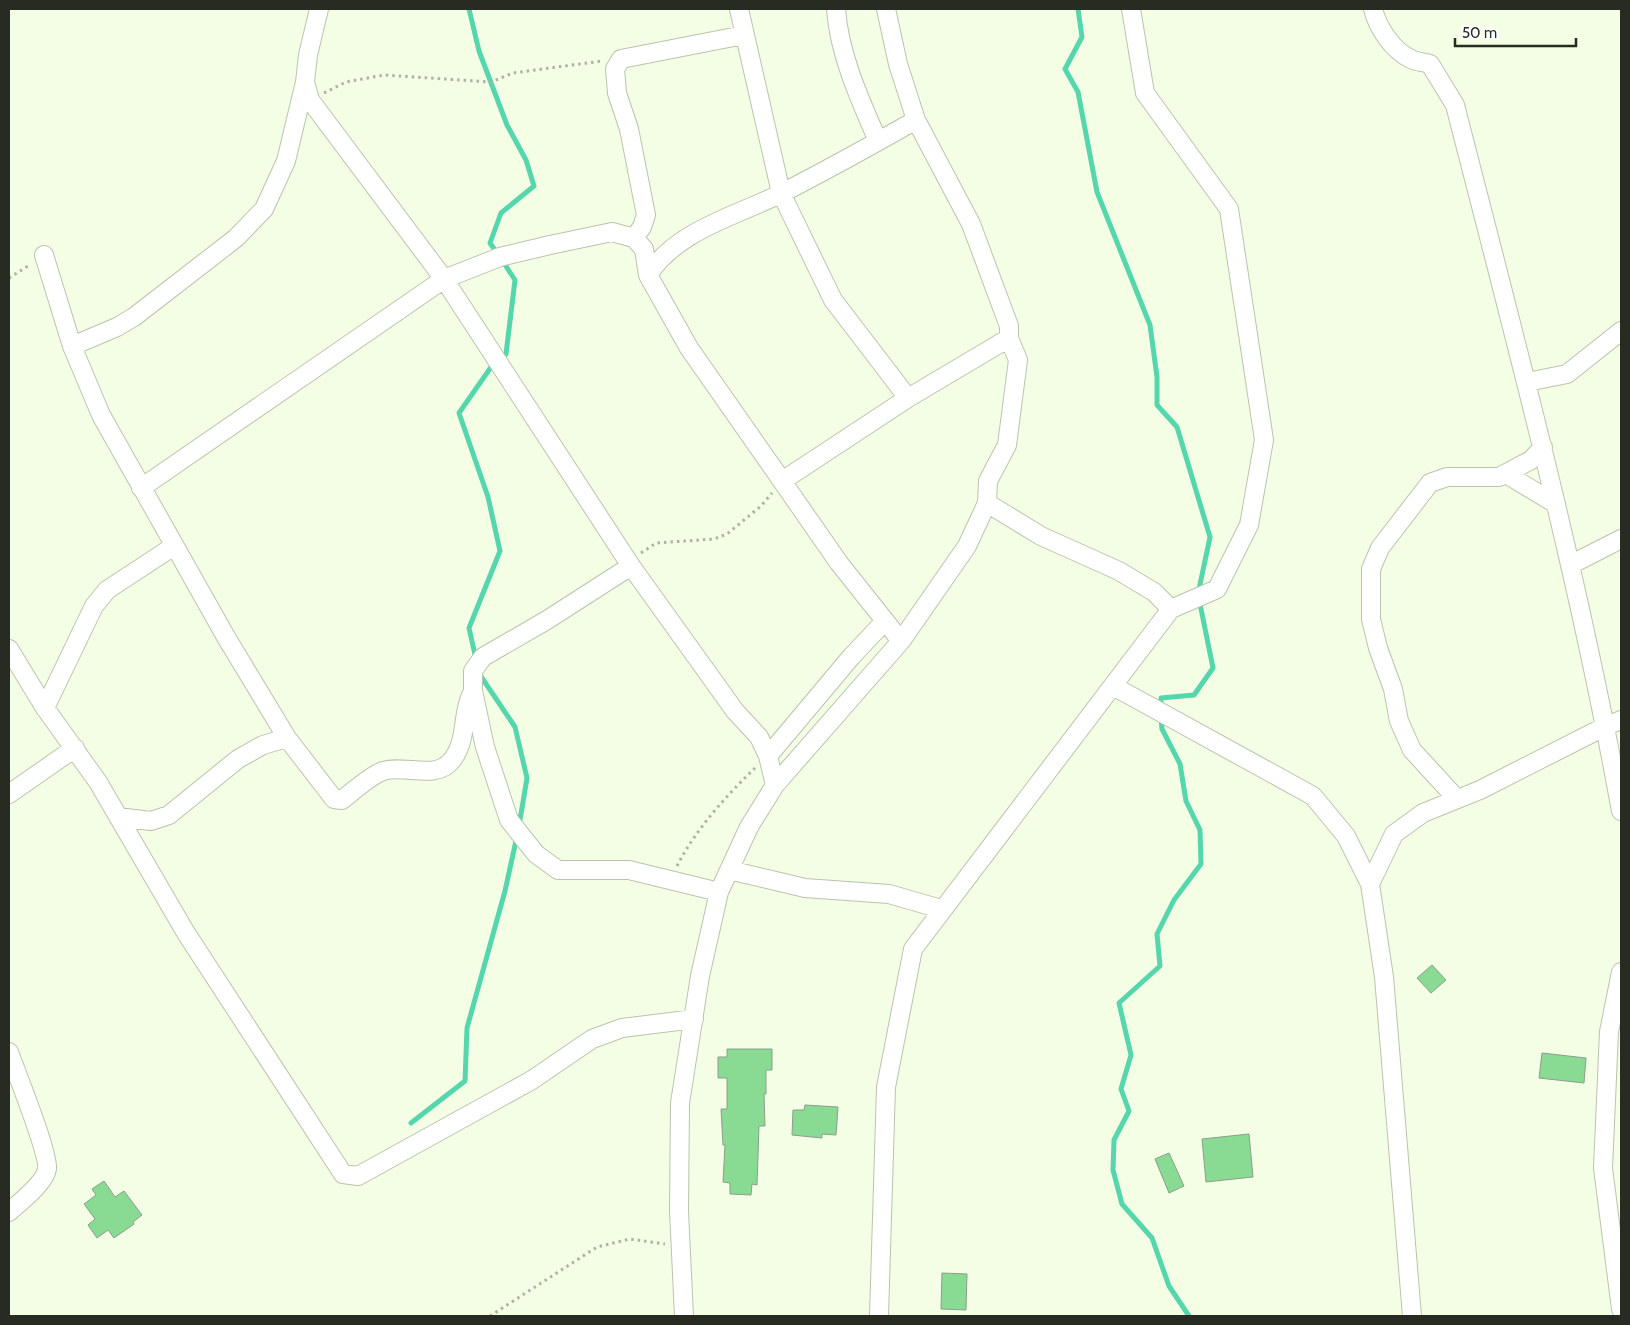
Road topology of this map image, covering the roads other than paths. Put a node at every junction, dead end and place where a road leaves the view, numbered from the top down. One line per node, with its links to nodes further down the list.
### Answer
1 (319, 9): 8 (street)
2 (739, 9): 7 (street)
3 (836, 9): 10 (street)
4 (886, 9): 9 (street)
5 (1131, 9): 31 (street)
6 (1373, 9): 19 (street)
7 (744, 35): 11 (street); 12 (street)
8 (305, 82): 15 (street); 18 (street)
9 (916, 120): 10 (street); 17 (street)
10 (878, 141): 11 (street)
11 (781, 193): 14 (street); 20 (street)
12 (634, 238): 14 (street); 15 (street)
13 (44, 255): 18 (street)
14 (648, 275): 23 (street)
15 (444, 279): 24 (street); 30 (street)
16 (1621, 331): 19 (street)
17 (1009, 338): 20 (street); 25 (street)
18 (72, 346): 24 (street)
19 (1526, 382): 21 (street)
20 (908, 398): 23 (street)
21 (1543, 447): 22 (street); 26 (street)
22 (1506, 474): 26 (street); 44 (street)
23 (782, 481): 32 (street)
24 (141, 488): 28 (street)
25 (987, 503): 31 (street); 33 (street)
26 (1556, 504): 29 (street)
27 (1621, 539): 29 (street)
28 (174, 546): 37 (street); 39 (street)
29 (1570, 565): 38 (street)
30 (631, 566): 36 (street); 41 (street)
31 (1171, 609): 35 (street)
32 (884, 622): 33 (street); 41 (street)
33 (901, 641): 42 (street)
34 (9, 649): 37 (street)
35 (1113, 686): 48 (street); 50 (street)
36 (473, 691): 39 (street); 49 (street)
37 (45, 708): 40 (street)
38 (1613, 723): 44 (street); 45 (street)
39 (288, 738): 46 (street)
40 (75, 748): 43 (street); 46 (street)
41 (768, 756): 42 (street)
42 (775, 785): 47 (street)
43 (9, 794)
44 (1457, 799): 48 (street)
45 (1621, 811)
46 (118, 817): 52 (street)
47 (729, 870): 49 (street); 50 (street)
48 (1370, 884): 58 (street)
49 (719, 892): 52 (street)
50 (941, 909): 57 (street)
51 (1621, 972): 55 (street)
52 (694, 1018): 56 (street)
53 (9, 1052): 54 (street)
54 (9, 1212)
55 (1621, 1309)
56 (684, 1316)
57 (879, 1316)
58 (1412, 1316)

